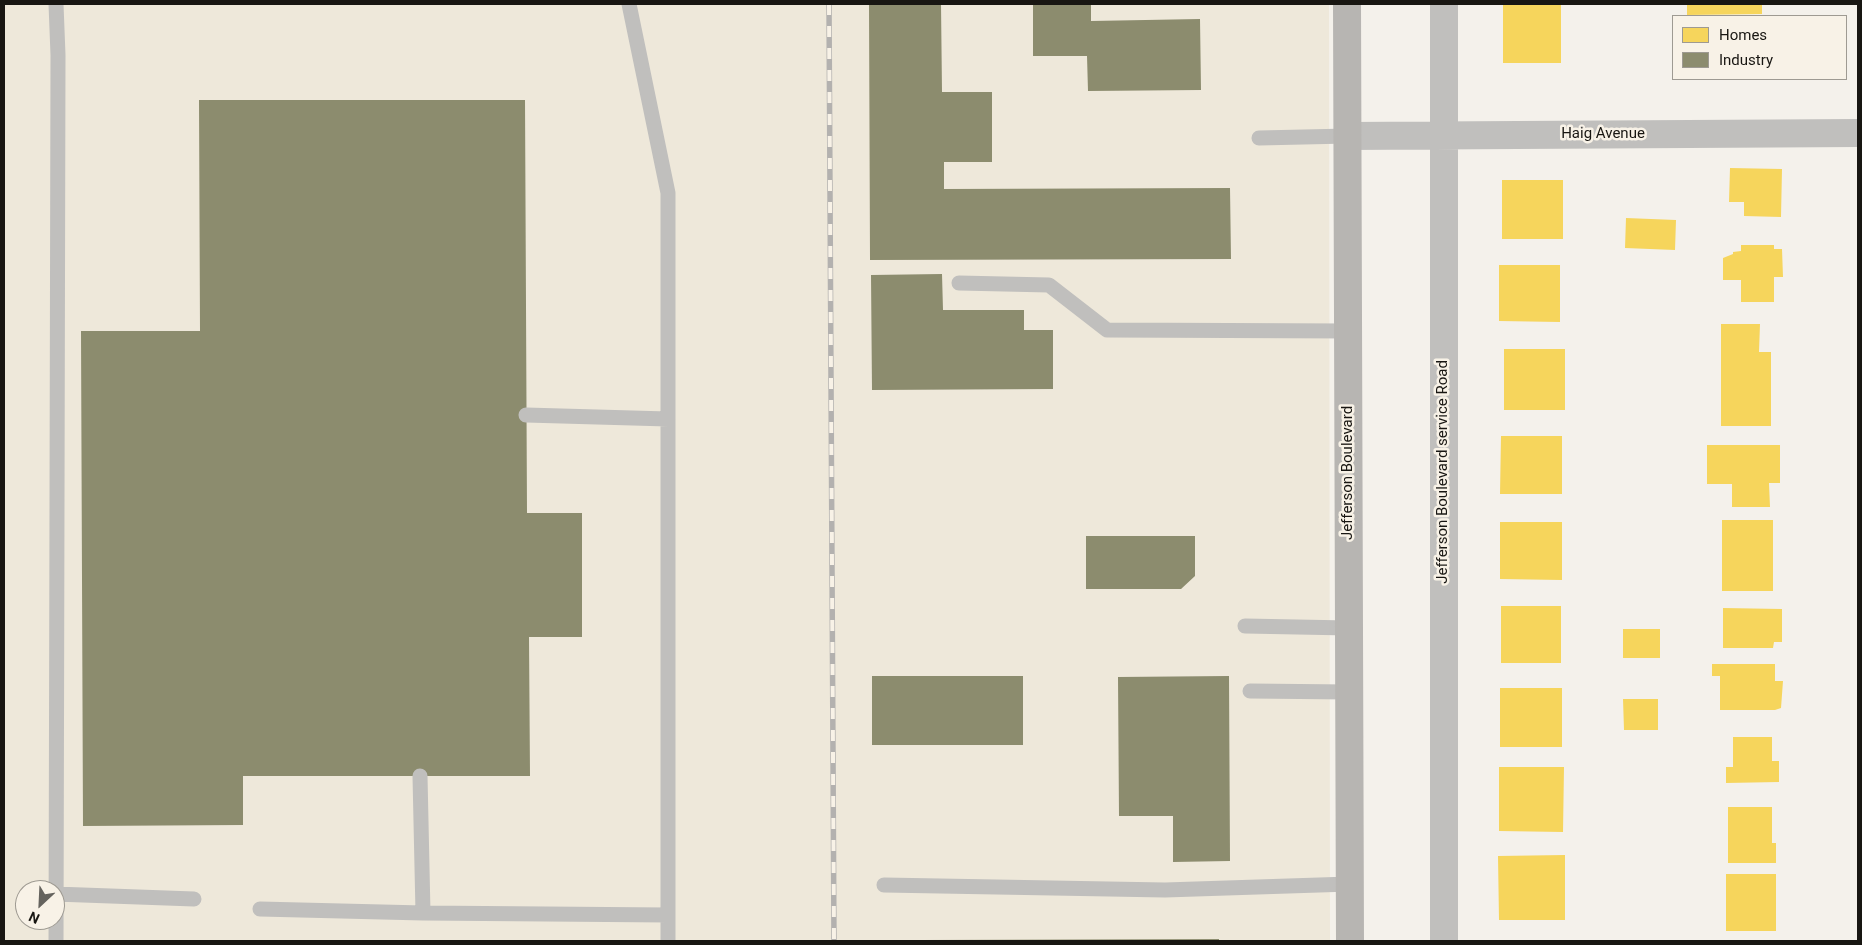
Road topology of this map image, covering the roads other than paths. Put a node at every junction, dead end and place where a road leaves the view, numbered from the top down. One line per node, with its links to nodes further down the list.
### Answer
1 (56, 4): 18 (lane)
2 (629, 4): 12 (lane)
3 (1348, 4): 7 (street, Jefferson Boulevard)
4 (1444, 4): 6 (street, Jefferson Boulevard service Road)
5 (1858, 132): 6 (street, Haig Avenue)
6 (1444, 135): 7 (street, Haig Avenue); 28 (street, Jefferson Boulevard service Road)
7 (1348, 136): 8 (lane); 10 (street, Jefferson Boulevard)
8 (1259, 138)
9 (959, 283): 10 (lane)
10 (1348, 331): 14 (street, Jefferson Boulevard)
11 (526, 415): 12 (lane)
12 (668, 419): 25 (lane)
13 (1245, 626): 14 (lane)
14 (1349, 628): 16 (street, Jefferson Boulevard)
15 (1250, 691): 16 (lane)
16 (1349, 692): 19 (street, Jefferson Boulevard)
17 (420, 776): 24 (lane)
18 (55, 880)
19 (1350, 884): 20 (lane); 27 (street, Jefferson Boulevard)
20 (884, 885)
21 (65, 894): 22 (lane)
22 (194, 899)
23 (260, 908): 24 (lane)
24 (423, 913): 25 (lane)
25 (668, 915): 26 (lane)
26 (668, 941)
27 (1350, 941)
28 (1444, 941)

